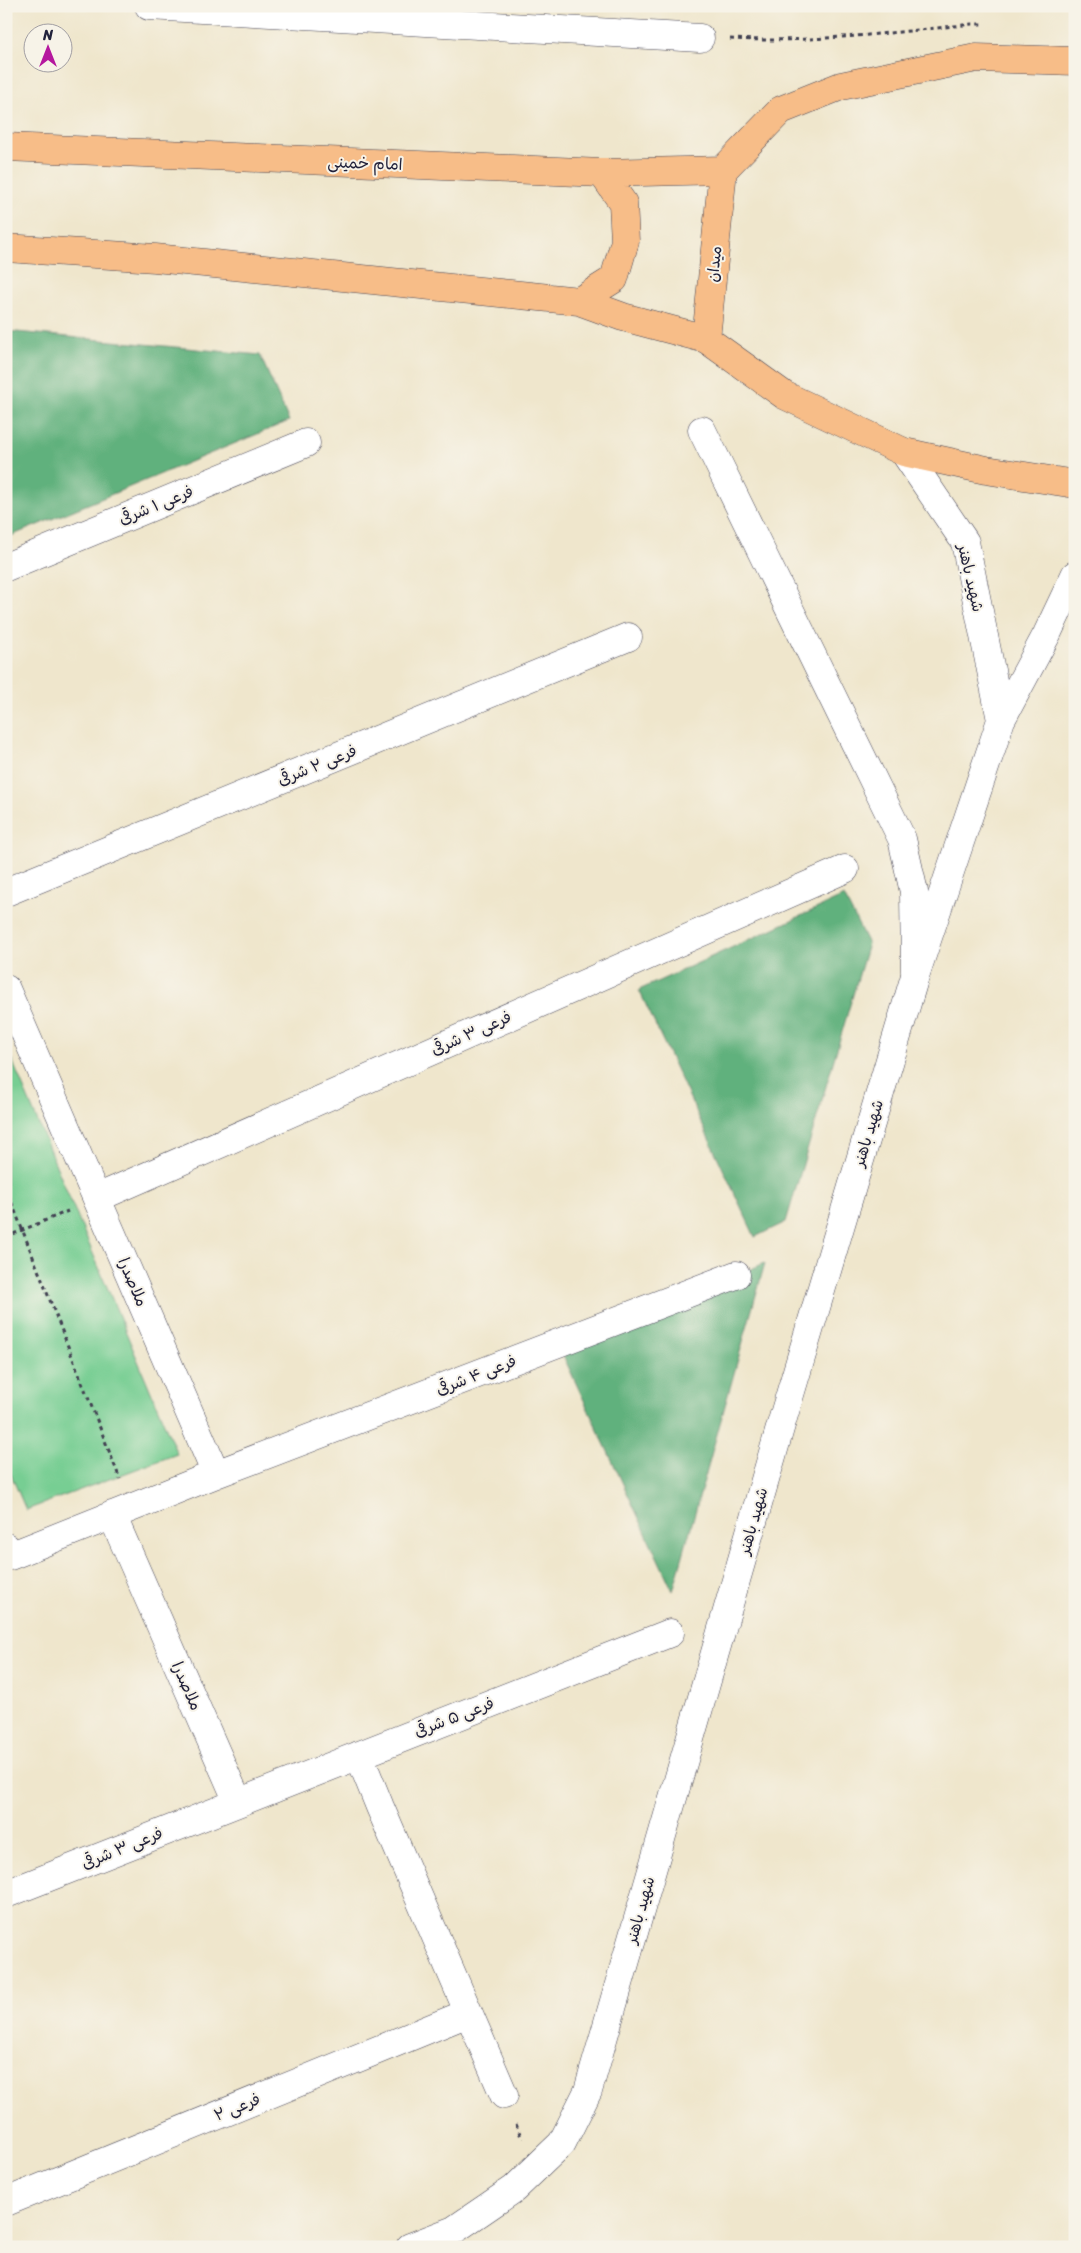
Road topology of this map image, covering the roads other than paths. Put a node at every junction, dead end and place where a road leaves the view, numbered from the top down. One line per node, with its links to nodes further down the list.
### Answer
1 (149, 6): 2 (street)
2 (700, 38)
3 (1075, 61): 5 (main road)
4 (6, 147): 6 (main road, امام خمینی)
5 (723, 170): 6 (main road, امام خمینی); 9 (main road, میدان)
6 (602, 173): 8 (main road)
7 (6, 248): 8 (main road)
8 (579, 301): 9 (main road)
9 (706, 339): 12 (main road)
10 (702, 430): 20 (street)
11 (306, 443): 14 (street, فرعی ۱ شرقی)
12 (904, 452): 13 (main road); 17 (street, شهید باهنر)
13 (1075, 484)
14 (6, 567)
15 (1075, 576): 17 (street, شهید باهنر)
16 (628, 637): 19 (street, فرعی ۲ شرقی)
17 (1001, 720): 20 (street, شهید باهنر)
18 (845, 869): 22 (street, فرعی ۳ شرقی)
19 (6, 892)
20 (915, 976): 34 (street, شهید باهنر)
21 (6, 989): 22 (street, ملاصدرا)
22 (97, 1198): 24 (street, ملاصدرا)
23 (736, 1275): 24 (street, فرعی ۴ شرقی)
24 (216, 1474): 25 (street)
25 (122, 1511): 26 (street); 29 (street, ملاصدرا)
26 (7, 1554)
27 (670, 1633): 28 (street, فرعی ۵ شرقی)
28 (359, 1755): 29 (street, فرعی ۵ شرقی); 31 (street)
29 (238, 1802): 30 (street, فرعی ۳ شرقی)
30 (6, 1894)
31 (468, 2013): 32 (street); 33 (street, فرعی ۲)
32 (504, 2095)
33 (6, 2202)
34 (410, 2247)

